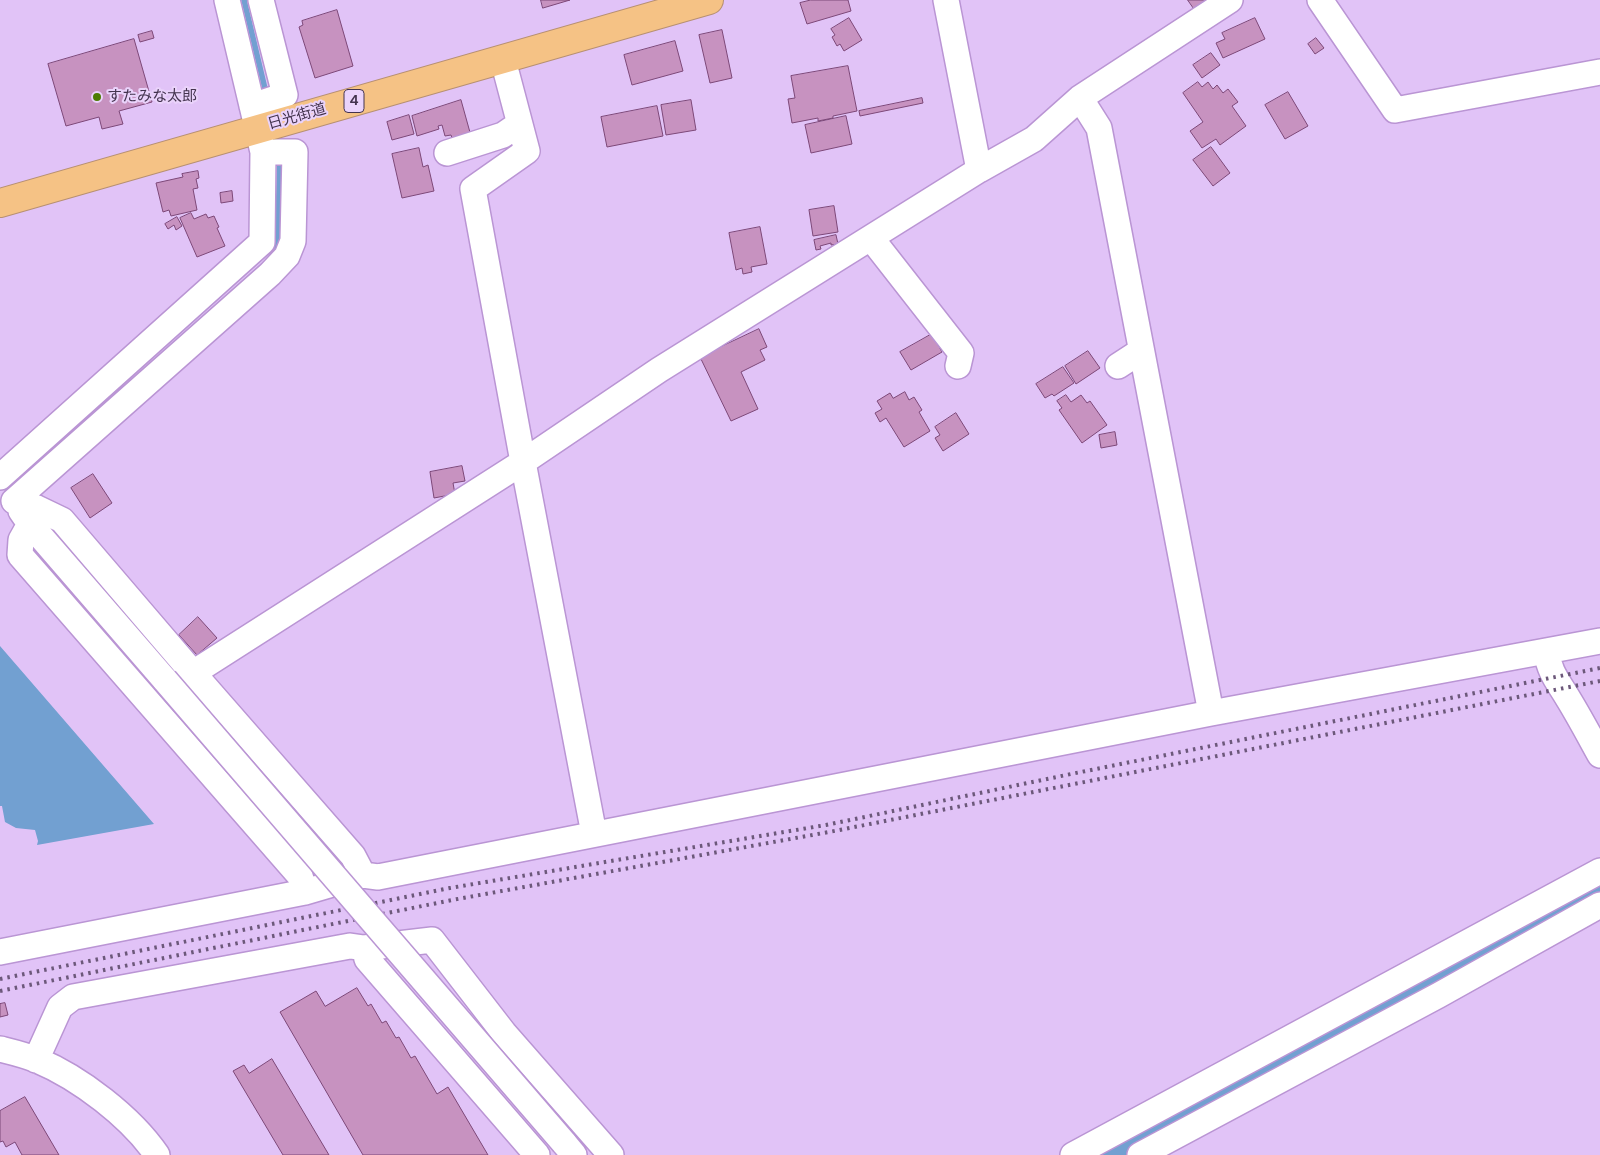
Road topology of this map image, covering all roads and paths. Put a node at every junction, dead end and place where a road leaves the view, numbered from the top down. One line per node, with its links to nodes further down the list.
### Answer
1 (227, 0): 11 (street)
2 (261, 0): 11 (street)
3 (709, 0): 7 (highway, 日光街道 / 4)
4 (946, 0): 13 (street)
5 (1230, 0): 9 (street)
6 (1320, 0): 8 (street)
7 (503, 60): 10 (street); 11 (highway, 日光街道 / 4)
8 (1600, 72)
9 (1080, 98): 13 (street); 16 (street)
10 (519, 124): 12 (street); 19 (street)
11 (257, 129): 14 (highway, 日光街道 / 4); 20 (street); 21 (street)
12 (447, 153)
13 (979, 170): 15 (street)
14 (0, 203)
15 (872, 238): 17 (street); 19 (street)
16 (1141, 351): 18 (street); 26 (street)
17 (958, 366)
18 (1118, 366)
19 (523, 462): 25 (street); 28 (street)
20 (0, 477)
21 (7, 493): 22 (street); 25 (street)
22 (30, 524): 31 (street); 37 (street, bridge)
23 (1600, 641): 24 (street)
24 (1546, 651): 26 (street); 27 (street)
25 (193, 673): 30 (street)
26 (1211, 713): 28 (street)
27 (1600, 755)
28 (594, 834): 30 (street)
29 (1600, 871): 41 (street)
30 (363, 875): 31 (street)
31 (304, 892): 34 (street)
32 (1600, 905): 42 (street)
33 (364, 948): 36 (street); 39 (street); 40 (street)
34 (0, 952)
35 (0, 1049): 36 (street)
36 (36, 1060): 38 (street)
37 (569, 1149)
38 (157, 1155)
39 (537, 1155)
40 (611, 1155)
41 (1073, 1155)
42 (1140, 1155)

